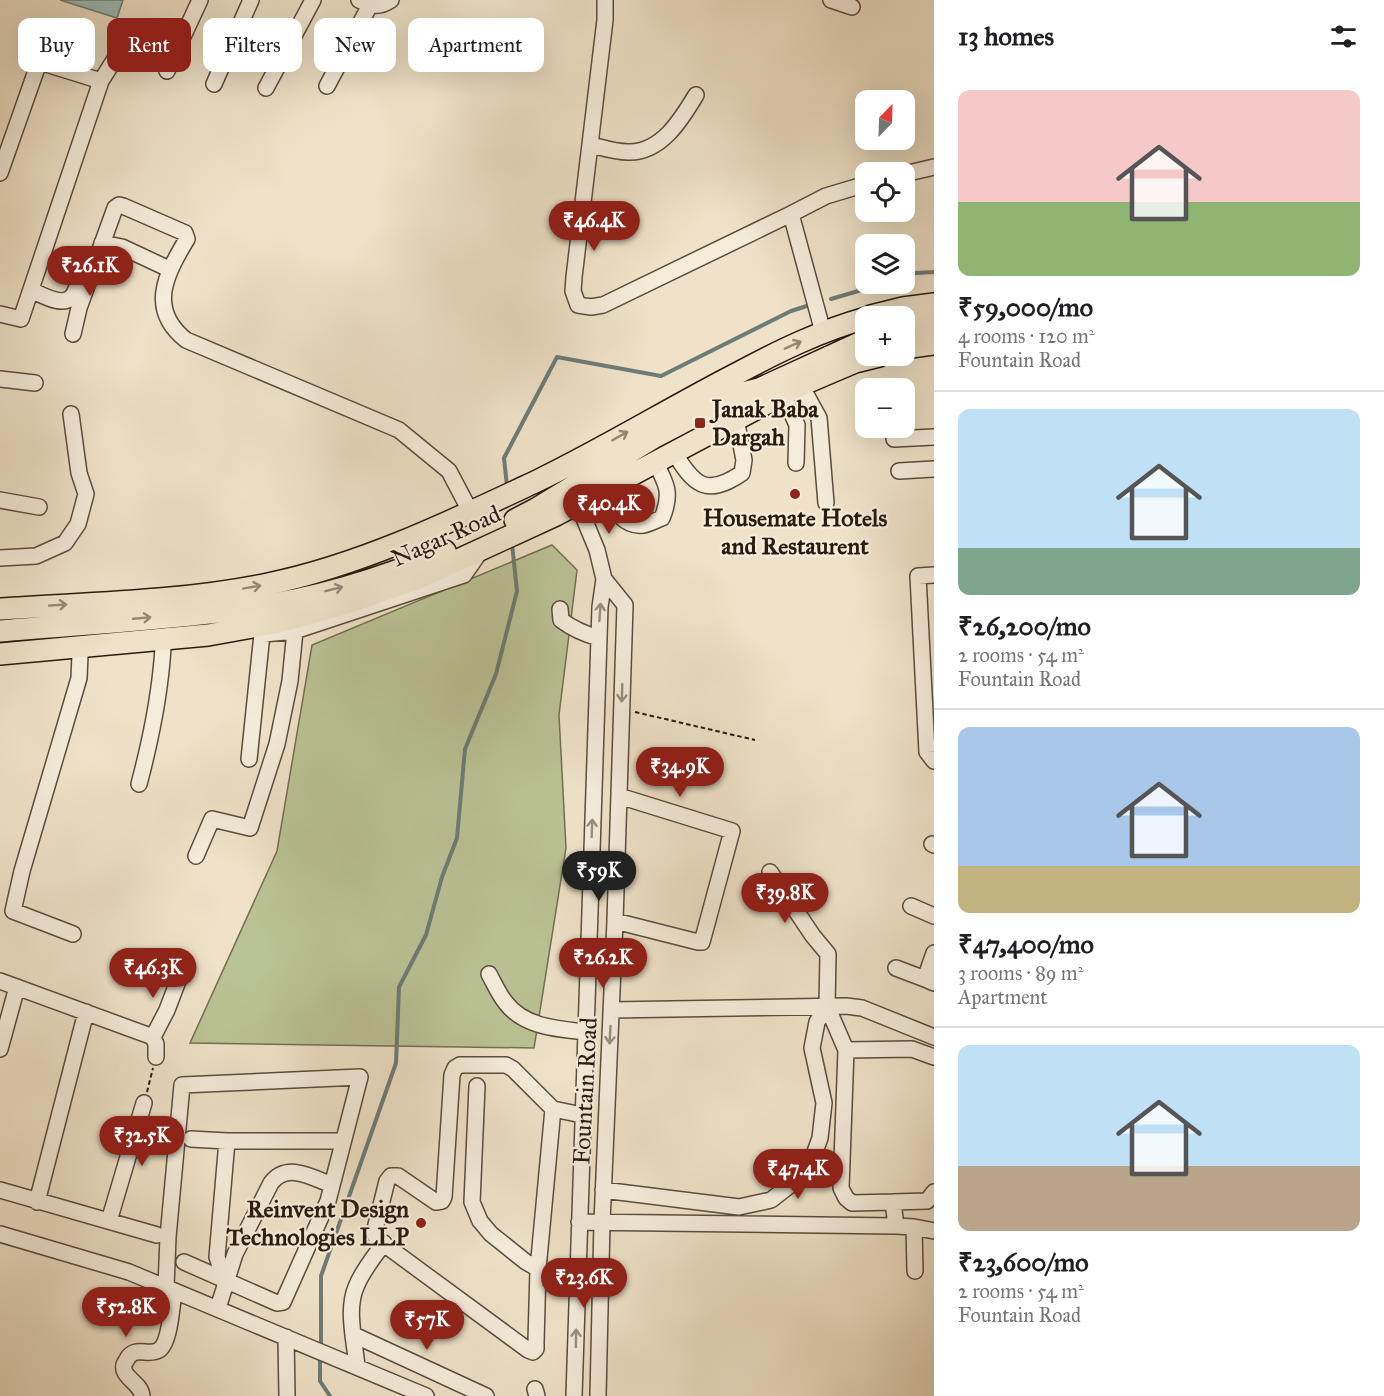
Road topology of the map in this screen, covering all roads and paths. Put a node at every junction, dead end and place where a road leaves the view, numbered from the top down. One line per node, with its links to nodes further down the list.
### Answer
1 (200, 0): 9 (street)
2 (251, 0): 12 (street)
3 (313, 0): 14 (street)
4 (391, 0): 7 (street)
5 (605, 0): 16 (street)
6 (831, 0): 8 (street)
7 (364, 3): 13 (street)
8 (852, 7)
9 (191, 20)
10 (107, 71): 11 (street)
11 (101, 81): 19 (street); 25 (street)
12 (214, 84)
13 (327, 86)
14 (266, 88)
15 (696, 95): 16 (street)
16 (591, 146): 21 (street)
17 (934, 167): 18 (street)
18 (915, 171)
19 (0, 173)
20 (855, 187): 21 (street)
21 (791, 214): 32 (street)
22 (102, 219): 25 (street)
23 (102, 243): 24 (street); 24 (street); 33 (street)
24 (169, 269): 55 (street)
25 (31, 290): 28 (street)
26 (934, 304): 27 (highway)
27 (915, 306)
28 (0, 314)
29 (855, 322): 32 (highway, Nagar Road)
30 (934, 323): 31 (highway)
31 (915, 327)
32 (822, 332): 45 (highway, Nagar Road, one-way to 32)
33 (73, 334)
34 (934, 344): 36 (highway)
35 (855, 345): 51 (highway)
36 (915, 347)
37 (855, 362): 40 (highway)
38 (0, 379): 39 (street)
39 (35, 384)
40 (792, 389): 42 (highway); 47 (street); 53 (street)
41 (71, 414): 58 (street)
42 (736, 419): 46 (highway); 46 (street)
43 (934, 437): 44 (street)
44 (894, 439)
45 (592, 452): 51 (highway); 55 (highway, Nagar Road)
46 (665, 457): 50 (highway); 50 (street)
47 (796, 463)
48 (934, 469): 49 (street)
49 (899, 471)
50 (602, 491): 51 (highway)
51 (573, 496): 56 (highway); 60 (street, Fountain Road)
52 (0, 500): 54 (street)
53 (826, 503)
54 (39, 507)
55 (470, 511): 61 (highway, Nagar Road, one-way to 55)
56 (512, 528): 57 (highway, Nagar Road); 63 (highway, one-way to 56)
57 (482, 549): 64 (street); 68 (highway, Nagar Road)
58 (0, 558)
59 (934, 575): 74 (street)
60 (604, 579): 66 (street, Fountain Road, one-way to 60); 71 (street, Fountain Road, one-way to 71)
61 (0, 609)
62 (560, 609): 66 (street)
63 (0, 631)
64 (295, 631): 65 (street); 77 (street)
65 (262, 634): 67 (street); 73 (street)
66 (599, 638): 83 (street, Fountain Road, one-way to 66)
67 (163, 648): 69 (street); 75 (street)
68 (0, 654)
69 (80, 655): 70 (street); 82 (street)
70 (0, 664)
71 (622, 708): 72 (path); 76 (street, Fountain Road)
72 (755, 740)
73 (249, 759)
74 (934, 760)
75 (139, 784)
76 (619, 796): 81 (street, Fountain Road); 81 (street)
77 (196, 856)
78 (770, 872): 91 (street)
79 (911, 906): 80 (street)
80 (934, 916)
81 (615, 929): 83 (street); 92 (street, Fountain Road)
82 (73, 934)
83 (588, 935): 94 (street, Fountain Road)
84 (934, 953): 89 (street)
85 (896, 968): 89 (street)
86 (181, 973): 95 (street)
87 (489, 974): 94 (street)
88 (0, 981): 90 (street)
89 (929, 981)
90 (17, 987): 93 (street); 97 (street)
91 (827, 1006): 92 (street); 96 (street); 98 (street); 110 (street)
92 (611, 1010): 110 (street, Fountain Road, one-way to 110)
93 (86, 1012): 95 (street); 112 (street)
94 (585, 1032): 104 (street, Fountain Road)
95 (153, 1037): 99 (street)
96 (934, 1037)
97 (0, 1049)
98 (846, 1050): 100 (street); 113 (street)
99 (156, 1057): 102 (path)
100 (934, 1058)
101 (477, 1086): 124 (street)
102 (144, 1103): 114 (street)
103 (553, 1109): 104 (street); 122 (street); 124 (street)
104 (582, 1115): 115 (street, Fountain Road)
105 (191, 1139): 106 (street)
106 (227, 1141): 107 (street); 126 (street)
107 (343, 1141): 108 (street); 128 (street)
108 (332, 1185): 126 (street); 126 (street)
109 (0, 1190): 112 (street)
110 (603, 1190): 116 (street, Fountain Road)
111 (934, 1192): 113 (street)
112 (37, 1202): 114 (street)
113 (893, 1202): 117 (street)
114 (109, 1221): 121 (street)
115 (579, 1222): 116 (street); 127 (street, Fountain Road)
116 (602, 1222): 117 (street); 139 (street, Fountain Road)
117 (896, 1226): 118 (street)
118 (914, 1227): 119 (street); 125 (street)
119 (934, 1231)
120 (0, 1234): 128 (street)
121 (157, 1236)
122 (384, 1243): 124 (street); 130 (street)
123 (184, 1262): 126 (street)
124 (538, 1269): 127 (street)
125 (915, 1271)
126 (225, 1281): 129 (street)
127 (577, 1281): 138 (street, Fountain Road, one-way to 127)
128 (170, 1289): 129 (street); 134 (street)
129 (218, 1308): 131 (street)
130 (354, 1335): 132 (street); 137 (street)
131 (286, 1337): 132 (street); 135 (street)
132 (357, 1366): 133 (street)
133 (394, 1389): 136 (street)
134 (142, 1396)
135 (287, 1396)
136 (426, 1396)
137 (486, 1396)
138 (574, 1396)
139 (598, 1396)

